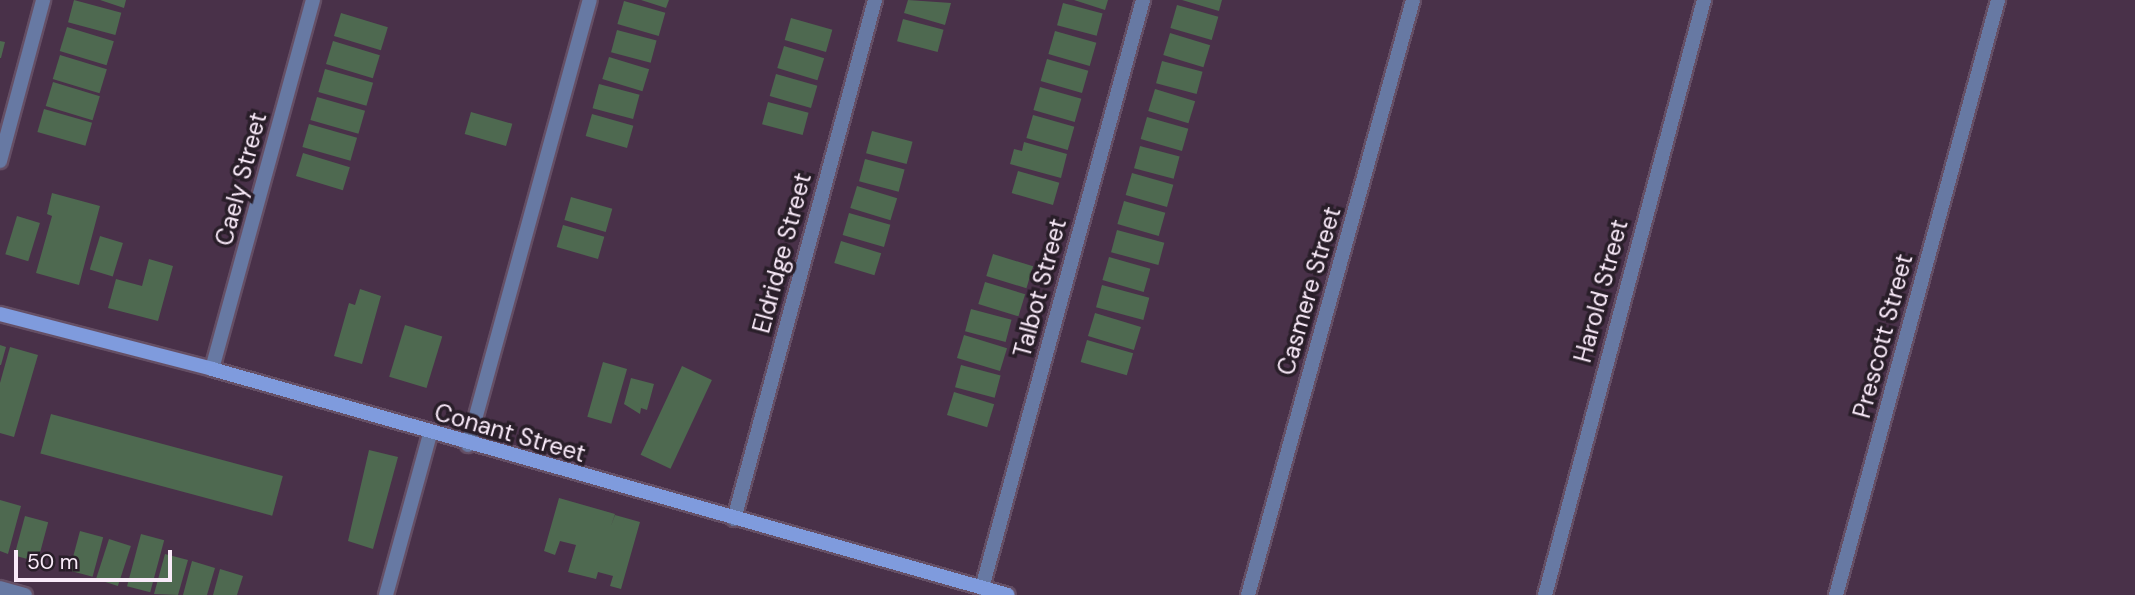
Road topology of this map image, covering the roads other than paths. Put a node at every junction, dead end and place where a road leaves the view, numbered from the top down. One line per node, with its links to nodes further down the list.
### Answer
1 (43, 0): 9 (street)
2 (313, 0): 11 (street, Caely Street)
3 (590, 0): 13 (street)
4 (875, 0): 14 (street, Eldridge Street)
5 (1143, 0): 16 (street, Talbot Street)
6 (1413, 0): 20 (street, Casmere Street)
7 (1704, 0): 21 (street, Harold Street)
8 (1998, 0): 22 (street, Prescott Street)
9 (0, 161)
10 (0, 314): 11 (main road, Conant Street)
11 (212, 369): 12 (main road, Conant Street)
12 (430, 434): 13 (main road, Conant Street); 18 (street)
13 (468, 444): 14 (main road, Conant Street)
14 (734, 519): 16 (main road, Conant Street)
15 (0, 588): 17 (street)
16 (982, 588): 19 (main road, Conant Street)
17 (25, 595)
18 (386, 595)
19 (1008, 595)
20 (1248, 595)
21 (1545, 595)
22 (1836, 595)

